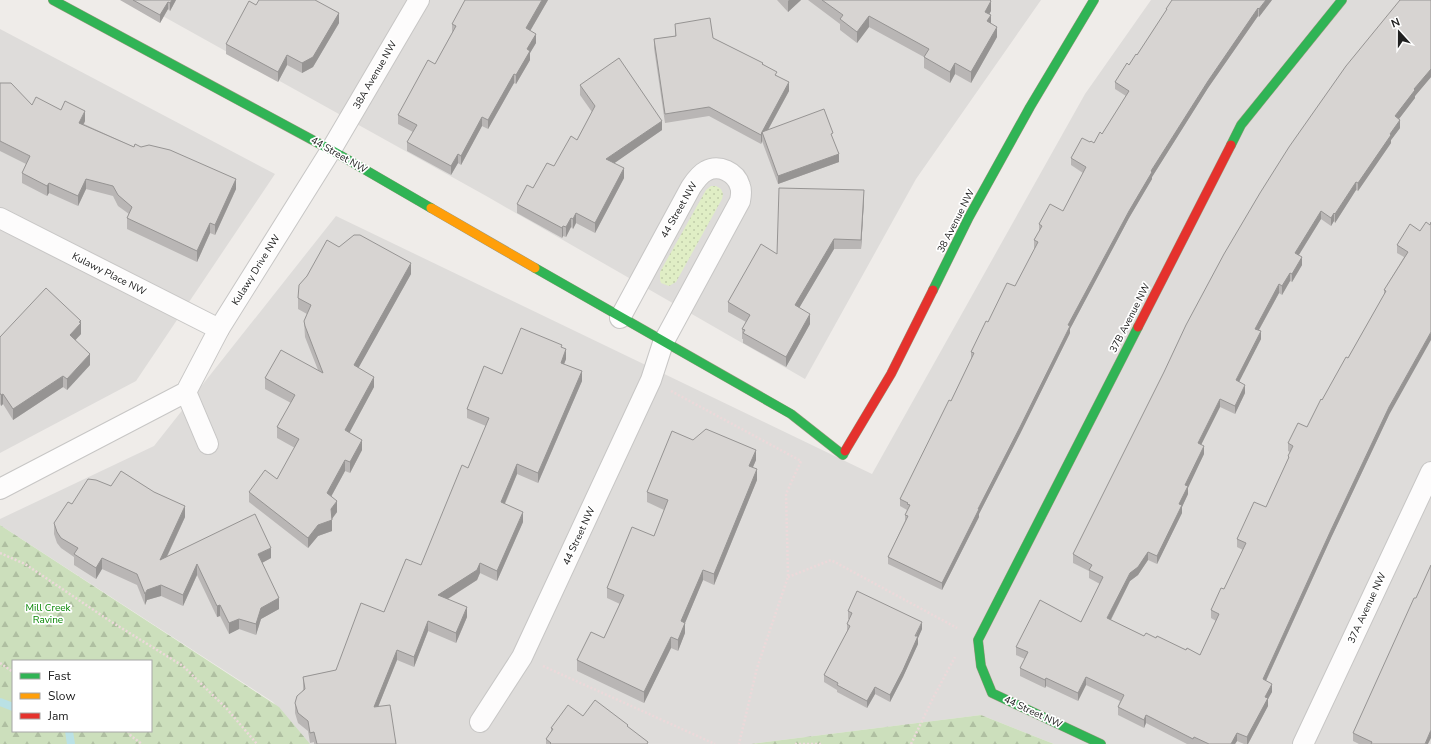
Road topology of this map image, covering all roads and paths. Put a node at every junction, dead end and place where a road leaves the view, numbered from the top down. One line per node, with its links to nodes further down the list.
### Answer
1 (53, 0): 5 (street, 44 Street NW)
2 (419, 0): 5 (street, 38A Avenue NW)
3 (1094, 0): 13 (street, 38 Avenue NW)
4 (1342, 0): 19 (street, 37B Avenue NW)
5 (331, 150): 7 (street, 44 Street NW); 8 (street, Kulawy Drive NW)
6 (0, 218): 8 (street, Kulawy Place NW)
7 (620, 318): 9 (street, 44 Street NW); 9 (street, 44 Street NW)
8 (219, 329): 11 (street, Kulawy Drive NW)
9 (663, 343): 10 (street, 44 Street NW); 13 (street, 44 Street NW)
10 (651, 380): 17 (path); 20 (street, 44 Street NW)
11 (186, 392): 12 (street); 15 (street)
12 (208, 444)
13 (843, 455)
14 (1431, 472): 33 (street, 37A Avenue NW)
15 (0, 489)
16 (0, 552): 26 (path)
17 (788, 577): 18 (path); 28 (path)
18 (968, 634): 19 (path); 31 (path)
19 (978, 640): 32 (street, 44 Street NW)
20 (522, 657): 23 (street, 44 Street NW); 27 (path)
21 (0, 663): 22 (path)
22 (12, 671)
23 (480, 722)
24 (129, 732): 25 (path)
25 (142, 744)
26 (257, 744)
27 (715, 744)
28 (739, 744)
29 (795, 744): 30 (path)
30 (822, 744)
31 (912, 744)
32 (1101, 744)
33 (1303, 744)

